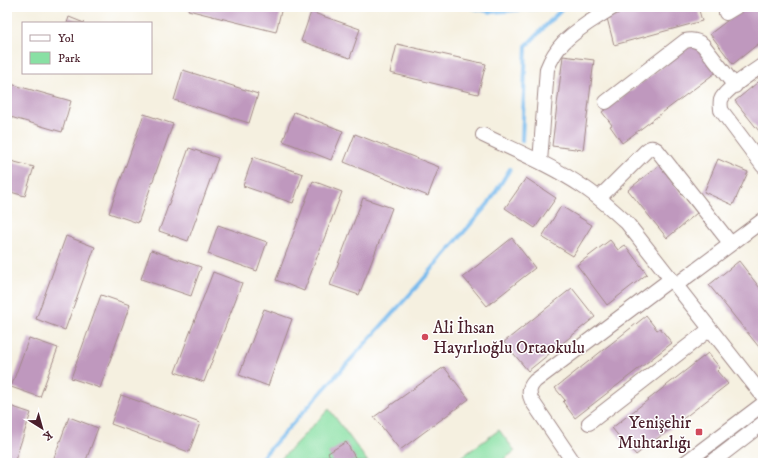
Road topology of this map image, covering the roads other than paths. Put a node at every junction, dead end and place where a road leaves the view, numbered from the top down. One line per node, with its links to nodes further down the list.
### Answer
1 (614, 7): 6 (street)
2 (763, 65): 3 (street)
3 (735, 86): 4 (street); 7 (street)
4 (606, 102)
5 (483, 135): 6 (street)
6 (540, 162): 8 (street)
7 (763, 166)
8 (599, 198): 10 (street); 11 (street)
9 (763, 220): 10 (street)
10 (731, 244): 11 (street)
11 (674, 282): 12 (street); 17 (street)
12 (710, 329): 13 (street); 15 (street)
13 (763, 396)
14 (763, 404): 18 (street)
15 (589, 423)
16 (763, 423): 19 (street)
17 (574, 463)
18 (685, 463)
19 (711, 463)

